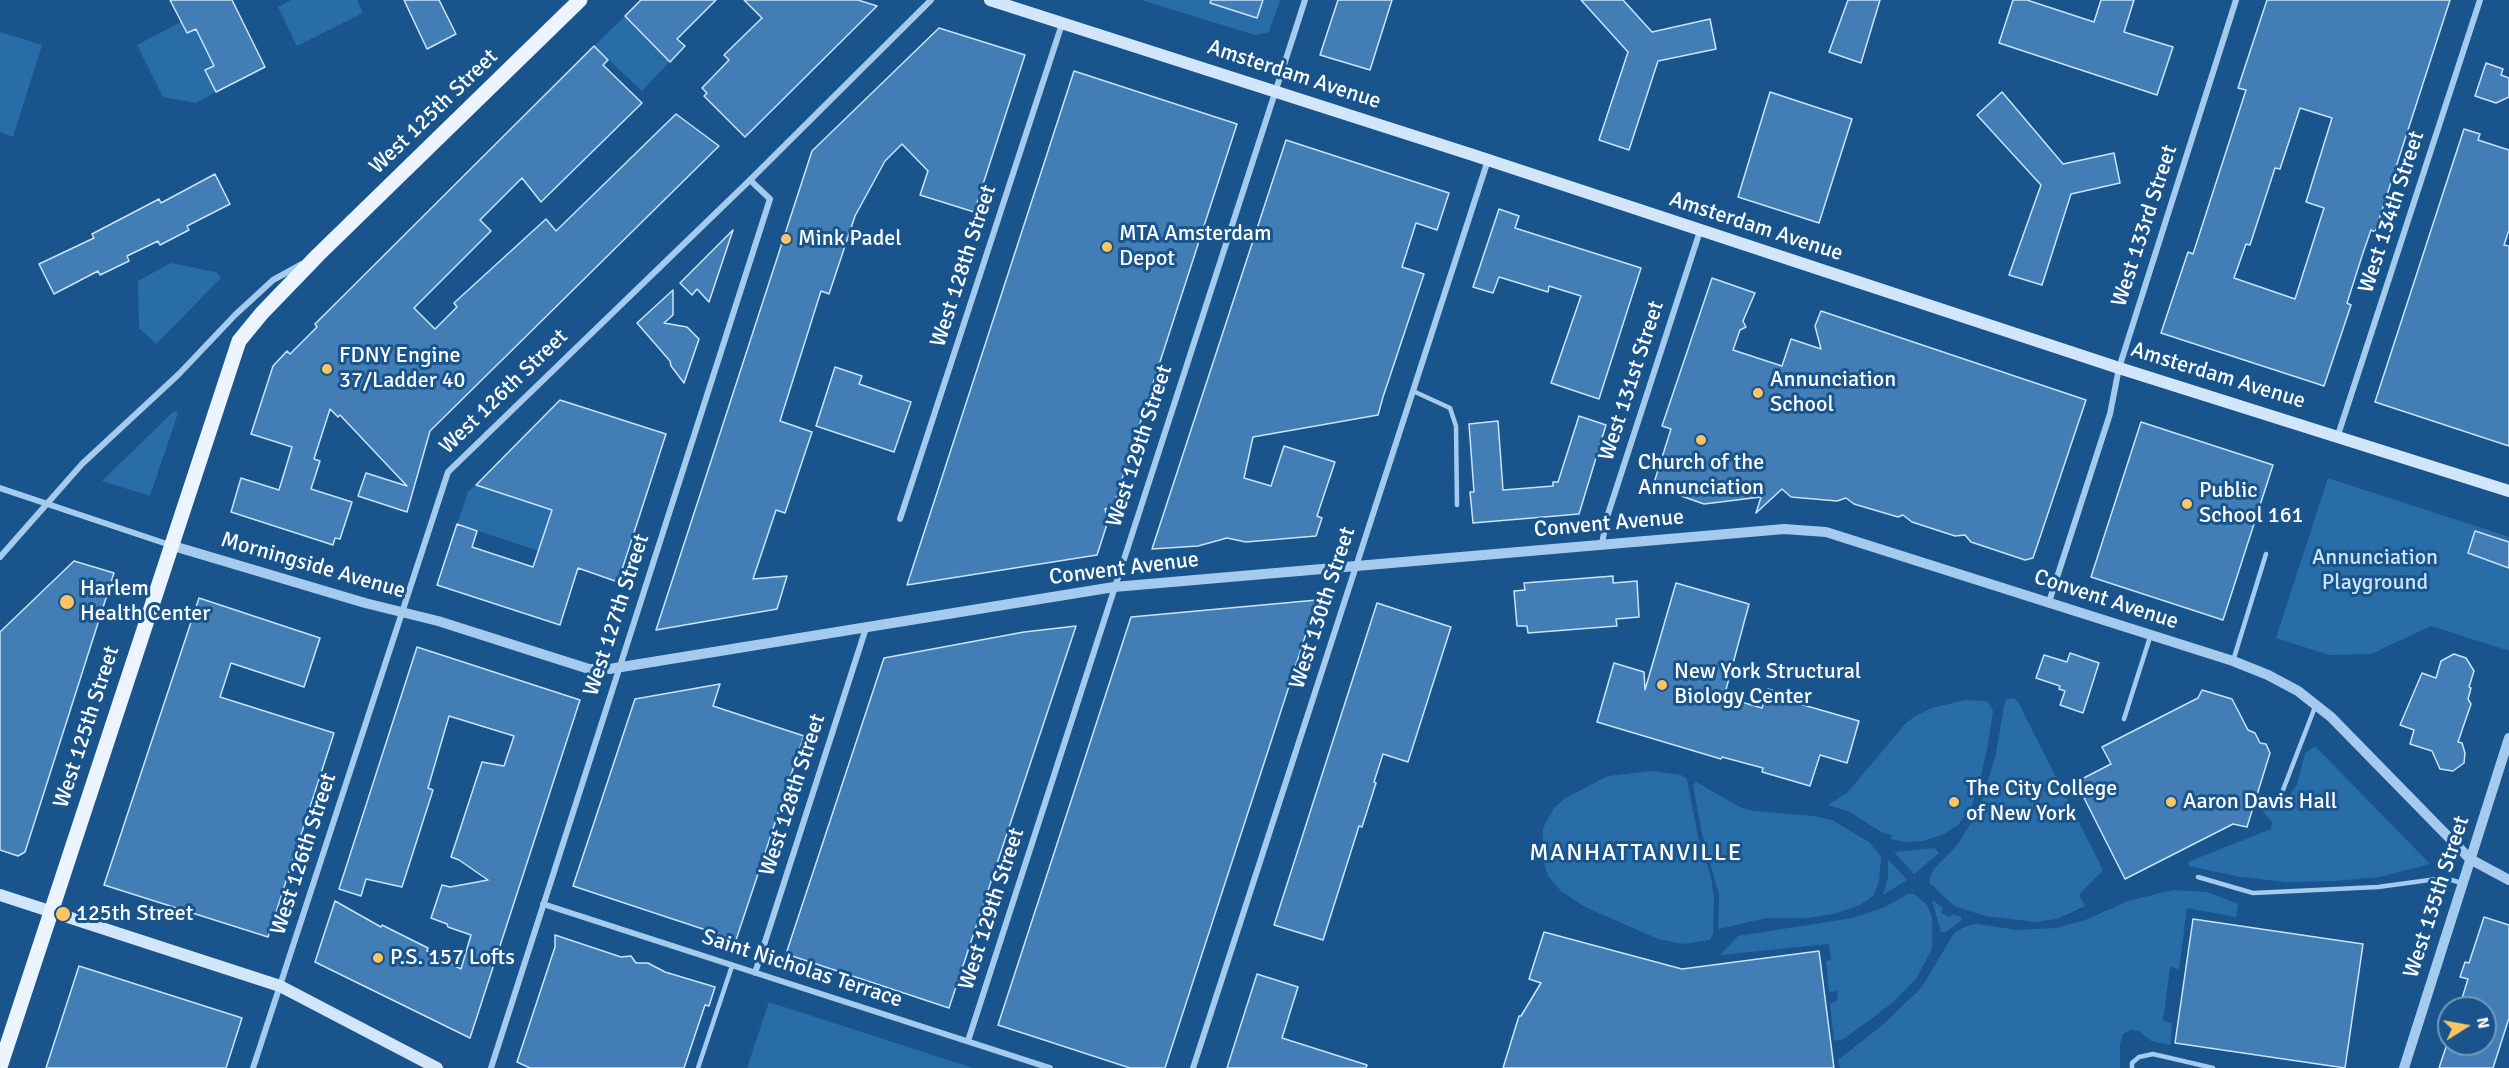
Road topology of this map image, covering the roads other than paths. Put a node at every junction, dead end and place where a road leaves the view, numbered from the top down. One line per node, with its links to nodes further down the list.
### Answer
1 (580, 0): 12 (main road, West 125th Street)
2 (931, 0): 10 (street, West 126th Street)
3 (990, 0): 7 (main road, Amsterdam Avenue)
4 (1305, 0): 8 (street, West 129th Street)
5 (2236, 0): 13 (street, West 133rd Street)
6 (2480, 0): 15 (street, West 134th Street)
7 (1062, 24): 8 (main road, Amsterdam Avenue); 20 (street, West 128th Street)
8 (1275, 90): 9 (main road, Amsterdam Avenue); 26 (street, West 129th Street)
9 (1488, 160): 11 (main road, Amsterdam Avenue); 14 (street, West 130th Street)
10 (750, 180): 28 (street, West 126th Street); 32 (street, West 127th Street)
11 (1700, 231): 13 (main road, Amsterdam Avenue); 21 (street, West 131st Street)
12 (318, 255): 18 (street, West 125th Street); 22 (main road, West 125th Street)
13 (2119, 368): 15 (main road, Amsterdam Avenue); 27 (street, West 133rd Street)
14 (1413, 391): 19 (lane); 25 (street, West 130th Street)
15 (2338, 435): 17 (main road, Amsterdam Avenue)
16 (0, 488): 18 (street, Morningside Avenue)
17 (2509, 491)
18 (48, 504): 22 (street, Morningside Avenue); 24 (street, West 125th Street)
19 (1457, 505)
20 (900, 519)
21 (1602, 543): 25 (street, Convent Avenue); 27 (street, Convent Avenue)
22 (170, 545): 28 (street, Morningside Avenue); 43 (main road, West 125th Street)
23 (2266, 554): 31 (lane)
24 (0, 557)
25 (1356, 566): 26 (street, Convent Avenue); 54 (street, West 130th Street)
26 (1114, 587): 29 (street, Convent Avenue); 47 (street, West 129th Street)
27 (2049, 602): 30 (street, Convent Avenue)
28 (402, 612): 32 (street, Morningside Avenue); 46 (street, West 126th Street)
29 (866, 627): 32 (street, Convent Avenue); 45 (street, West 128th Street)
30 (2151, 634): 31 (street, Convent Avenue); 34 (lane)
31 (2233, 661): 33 (street, Convent Avenue)
32 (618, 668): 42 (street, West 127th Street)
33 (2316, 704): 36 (lane); 37 (street, Convent Avenue)
34 (2124, 718)
35 (2509, 738): 37 (street, West 135th Street)
36 (2283, 790)
37 (2470, 859): 39 (street, Convent Avenue); 40 (street, West 135th Street)
38 (2198, 877): 40 (lane)
39 (2509, 880)
40 (2462, 883): 57 (street, West 135th Street)
41 (0, 895): 43 (main road)
42 (543, 904): 44 (street, Saint Nicholas Terrace); 51 (street, West 127th Street)
43 (50, 912): 46 (main road); 48 (main road, West 125th Street)
44 (732, 966): 45 (street, Saint Nicholas Terrace); 52 (lane)
45 (755, 973): 47 (street, Saint Nicholas Terrace)
46 (280, 986): 49 (street, West 126th Street); 50 (main road)
47 (968, 1041): 53 (street, Saint Nicholas Terrace)
48 (0, 1067)
49 (253, 1068)
50 (437, 1068)
51 (490, 1068)
52 (698, 1068)
53 (1050, 1068)
54 (1193, 1068)
55 (2132, 1068): 56 (lane)
56 (2213, 1068)
57 (2404, 1068)

